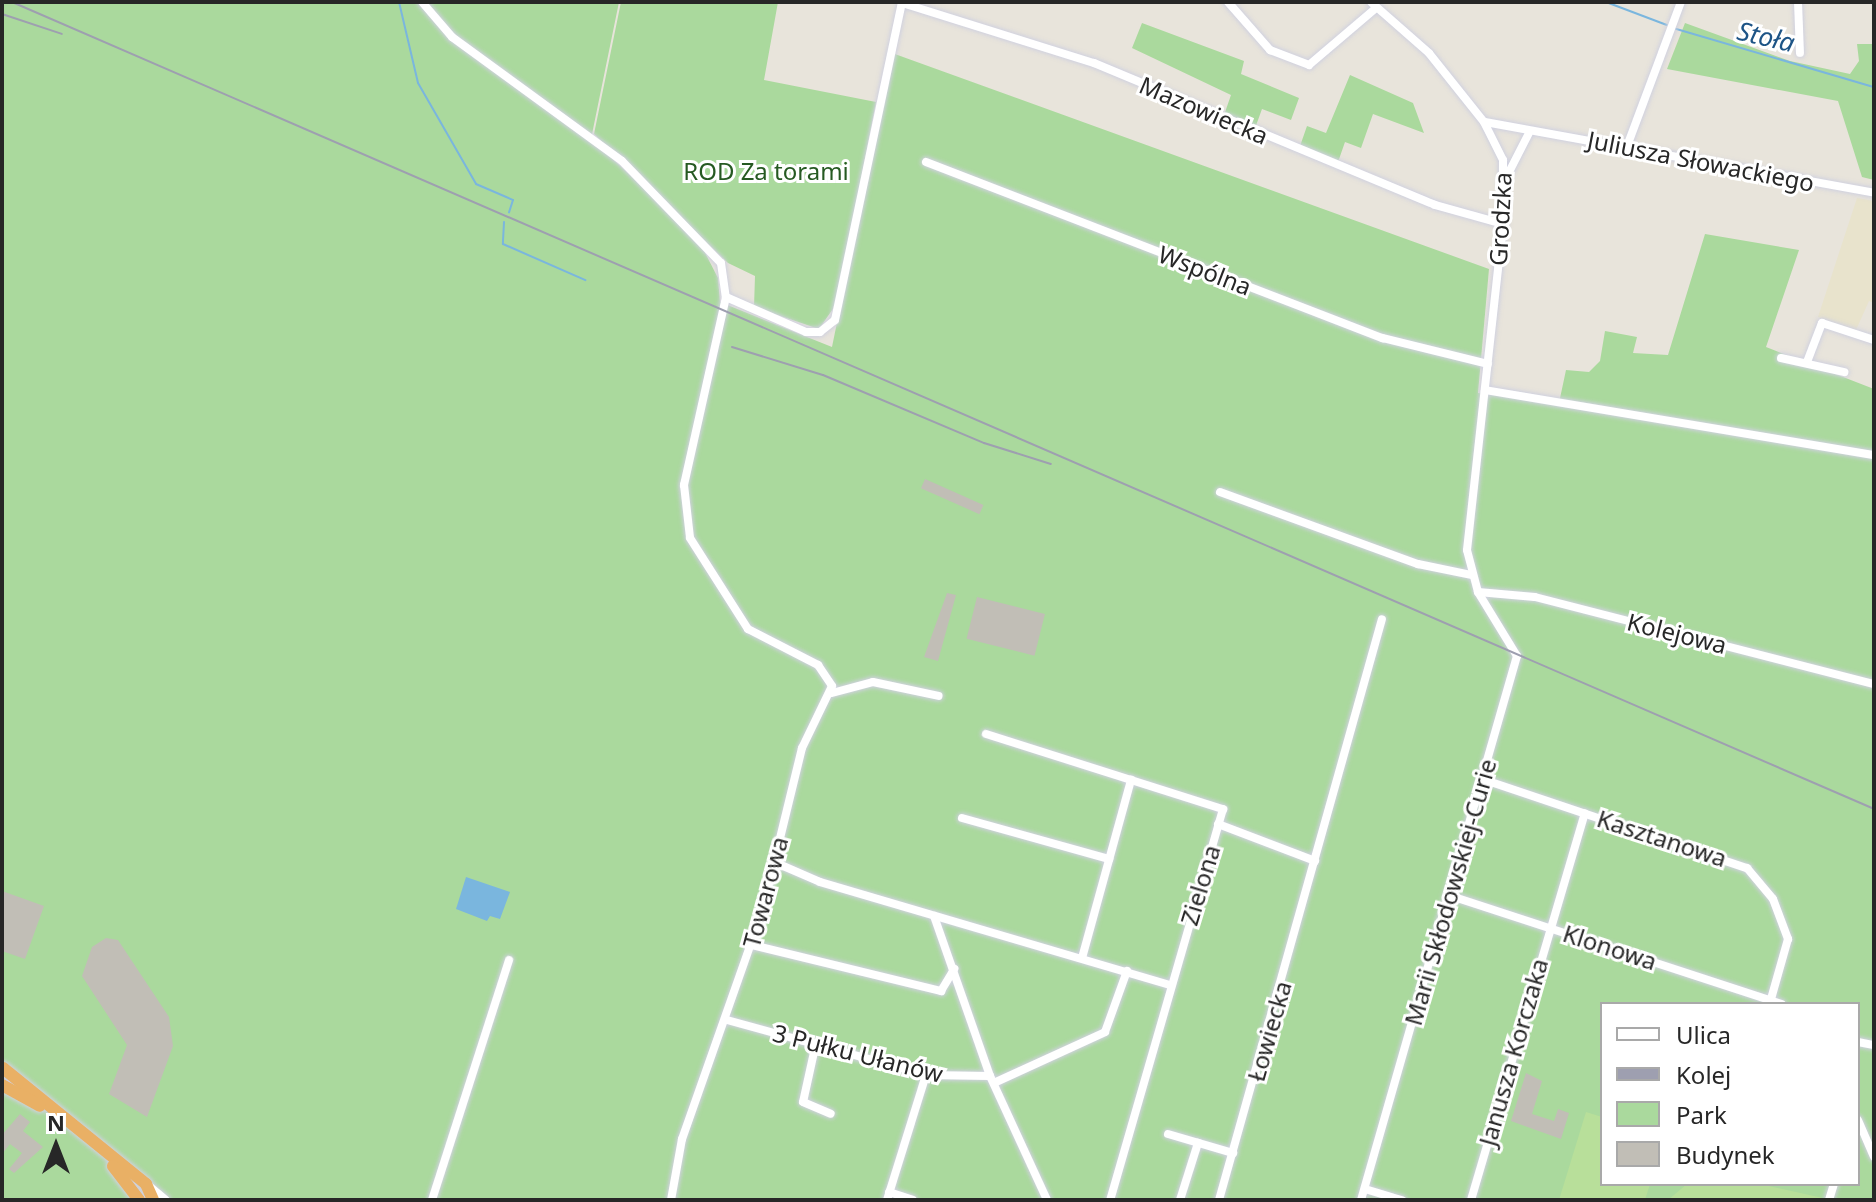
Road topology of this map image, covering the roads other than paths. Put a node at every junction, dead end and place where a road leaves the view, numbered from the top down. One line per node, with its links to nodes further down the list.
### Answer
1 (422, 2): 15 (street)
2 (1228, 2): 6 (street)
3 (1681, 2): 10 (street)
4 (1798, 2): 7 (street)
5 (902, 3): 14 (street, Mazowiecka); 15 (street)
6 (1374, 5): 8 (street, Grodzka)
7 (1800, 53)
8 (1484, 122): 9 (street, Juliusza Słowackiego); 12 (street, Grodzka)
9 (1529, 133): 10 (street, Juliusza Słowackiego); 12 (street)
10 (1626, 149): 13 (street, Juliusza Słowackiego)
11 (926, 162): 19 (street, Wspólna)
12 (1507, 176): 14 (street, Grodzka)
13 (1874, 193)
14 (1503, 224): 19 (street, Grodzka)
15 (726, 297): 28 (street)
16 (1874, 340): 18 (street)
17 (1781, 358): 18 (street)
18 (1807, 362): 20 (street)
19 (1488, 364): 21 (street, Grodzka)
20 (1844, 372)
21 (1485, 390): 22 (street); 24 (street, Grodzka)
22 (1874, 455)
23 (1220, 492): 24 (street)
24 (1471, 575): 25 (street, Grodzka)
25 (1478, 592): 27 (street, Kolejowa); 31 (street, Marii Skłodowskiej-Curie)
26 (1382, 619): 37 (street, Łowiecka)
27 (1874, 684)
28 (832, 693): 29 (street); 38 (street, Towarowa)
29 (939, 696)
30 (986, 734): 32 (street, Zielona)
31 (1482, 779): 33 (street, Kasztanowa); 39 (street, Marii Skłodowskiej-Curie)
32 (1131, 780): 35 (street, Zielona); 36 (street)
33 (1585, 813): 41 (street, Janusza Korczaka); 48 (street, Kasztanowa)
34 (962, 818): 36 (street)
35 (1218, 824): 37 (street); 47 (street, Zielona)
36 (1109, 859): 43 (street)
37 (1315, 861): 61 (street, Łowiecka)
38 (774, 862): 40 (street); 42 (street, Towarowa)
39 (1448, 895): 41 (street, Klonowa); 63 (street, Marii Skłodowskiej-Curie)
40 (935, 919): 43 (street); 45 (street)
41 (1548, 927): 48 (street, Klonowa); 77 (street, Janusza Korczaka)
42 (752, 945): 45 (street); 50 (street, Towarowa)
43 (1082, 958): 46 (street)
44 (509, 960): 68 (street)
45 (954, 969): 55 (street)
46 (1127, 971): 47 (street); 55 (street)
47 (1171, 985): 72 (street, Zielona)
48 (1771, 999): 49 (street, Klonowa)
49 (1778, 1002)
50 (727, 1020): 51 (street, 3 Pułku Ułanów); 69 (street, Towarowa)
51 (816, 1043): 54 (street, 3 Pułku Ułanów); 57 (street)
52 (2, 1061): 53 (highway)
53 (2, 1070): 64 (highway)
54 (926, 1075): 55 (street, 3 Pułku Ułanów); 65 (street)
55 (993, 1079): 71 (street)
56 (2, 1085): 64 (highway)
57 (831, 1114)
58 (1860, 1128): 62 (street)
59 (1168, 1134): 60 (street)
60 (1198, 1143): 61 (street); 73 (street)
61 (1233, 1153): 74 (street, Łowiecka)
62 (1874, 1157)
63 (1365, 1189): 75 (street, Marii Skłodowskiej-Curie); 76 (street)
64 (141, 1193): 66 (highway); 67 (street)
65 (888, 1196): 70 (street)
66 (153, 1200)
67 (166, 1200)
68 (432, 1200)
69 (671, 1200)
70 (913, 1200)
71 (1047, 1200)
72 (1110, 1200)
73 (1180, 1200)
74 (1219, 1200)
75 (1361, 1200)
76 (1402, 1200)
77 (1471, 1200)

